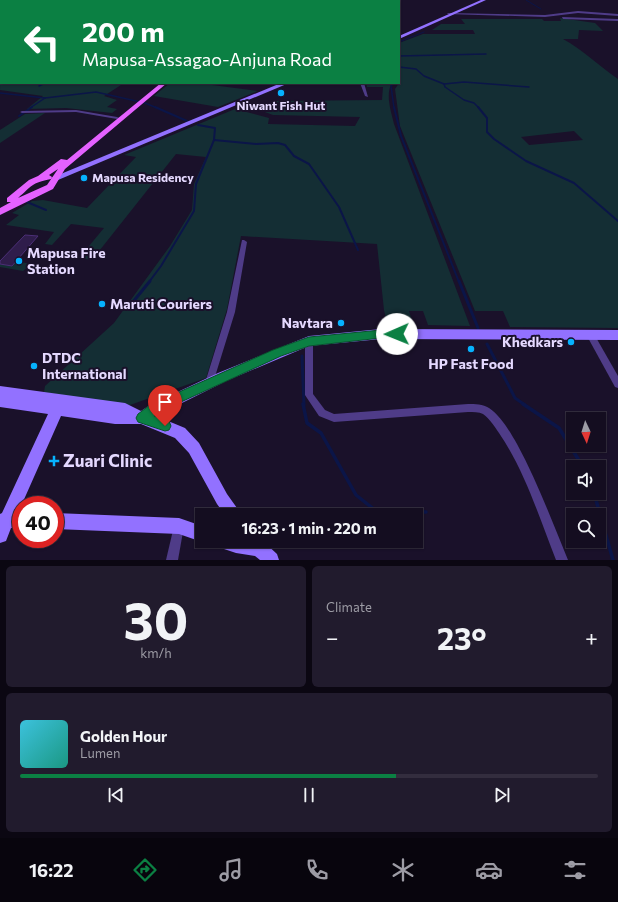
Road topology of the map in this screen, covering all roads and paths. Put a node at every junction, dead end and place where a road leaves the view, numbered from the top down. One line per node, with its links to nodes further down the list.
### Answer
1 (479, 0): 3 (main road)
2 (484, 0): 3 (main road)
3 (450, 14): 4 (street); 7 (main road)
4 (618, 14)
5 (564, 18): 6 (street)
6 (618, 20)
7 (400, 36)
8 (158, 84): 15 (main road)
9 (163, 84): 18 (main road)
10 (284, 84): 16 (main road)
11 (289, 84): 16 (main road)
12 (362, 84): 13 (street)
13 (368, 96)
14 (22, 112): 15 (street)
15 (117, 118): 17 (main road)
16 (179, 128): 18 (main road)
17 (41, 177): 18 (main road); 19 (main road)
18 (55, 178): 20 (main road)
19 (26, 187): 20 (main road); 21 (main road)
20 (40, 192): 22 (main road)
21 (0, 206)
22 (0, 212)
23 (244, 242): 27 (street)
24 (618, 335): 25 (main road)
25 (591, 336): 26 (main road); 28 (street)
26 (309, 341): 27 (main road); 42 (street)
27 (209, 383): 32 (main road)
28 (618, 384)
29 (0, 392): 31 (main road)
30 (0, 401): 31 (main road)
31 (59, 406): 32 (main road); 35 (main road)
32 (142, 418): 33 (main road)
33 (228, 508)
34 (64, 520): 36 (main road)
35 (9, 521): 38 (main road)
36 (179, 526): 37 (main road); 40 (street)
37 (195, 532)
38 (0, 535)
39 (260, 548): 41 (main road)
40 (172, 560)
41 (271, 560)
42 (562, 560)

